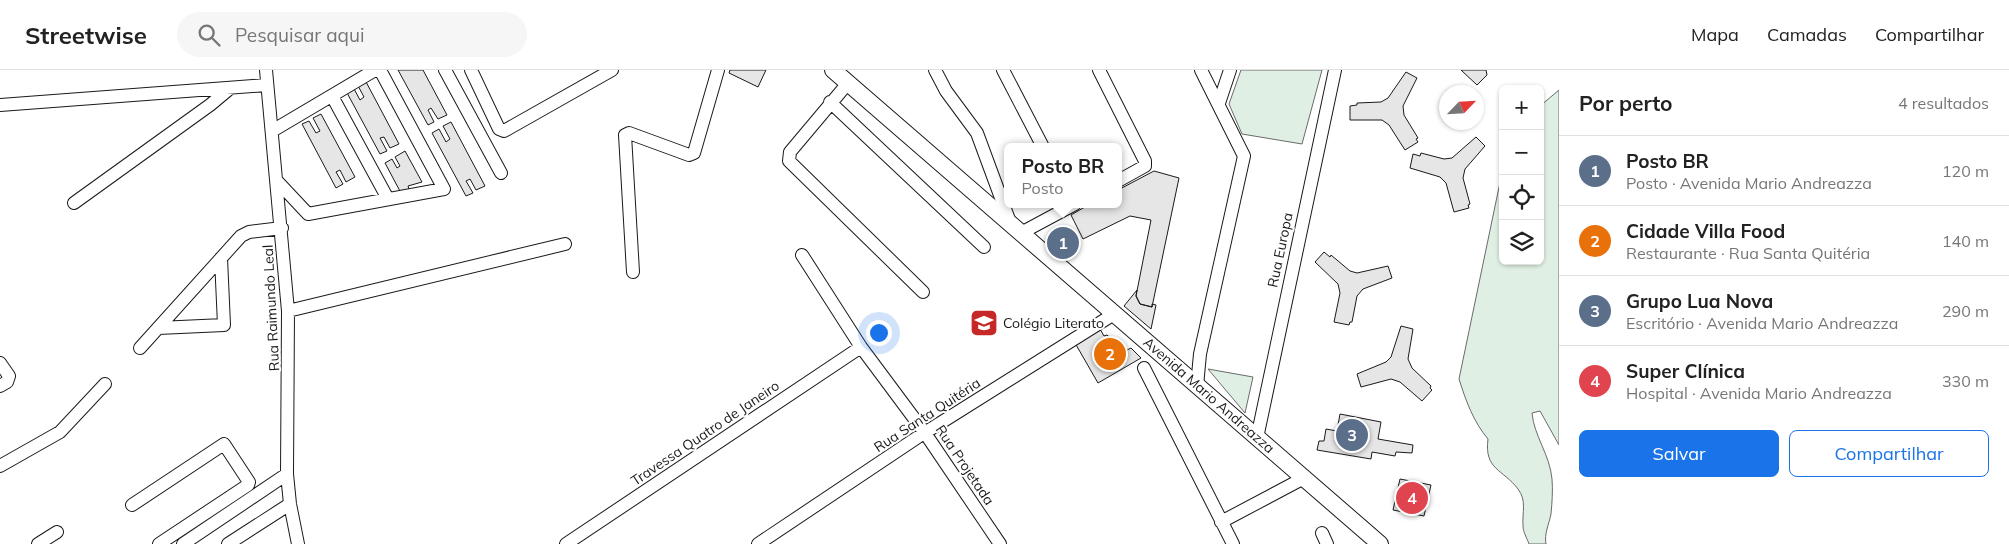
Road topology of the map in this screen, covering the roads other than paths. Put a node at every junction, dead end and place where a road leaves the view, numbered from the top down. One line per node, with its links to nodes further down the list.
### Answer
1 (266, 70): 16 (street, Rua Raimundo Leal)
2 (376, 70): 18 (street)
3 (380, 70): 27 (street)
4 (445, 70): 24 (street)
5 (471, 70): 6 (street)
6 (612, 70)
7 (718, 70): 38 (street)
8 (833, 70): 15 (main road, Avenida Mario Andreazza)
9 (935, 70): 28 (street)
10 (1003, 70): 23 (street)
11 (1099, 70): 25 (street)
12 (1201, 70): 20 (street)
13 (1230, 70): 20 (street)
14 (1335, 70): 51 (street, Rua Europa)
15 (848, 83): 19 (street); 33 (main road, Avenida Mario Andreazza)
16 (267, 85): 17 (street); 22 (street, Rua Raimundo Leal)
17 (228, 90): 21 (street); 29 (street)
18 (332, 96): 22 (street); 27 (street)
19 (830, 102): 35 (street); 39 (street)
20 (1219, 103): 49 (street)
21 (0, 105)
22 (272, 131): 26 (street, Rua Raimundo Leal)
23 (1041, 143)
24 (501, 173)
25 (1122, 179)
26 (277, 181): 27 (street); 32 (street, Rua Raimundo Leal)
27 (388, 199)
28 (1004, 200)
29 (74, 203)
30 (1007, 208): 33 (street)
31 (1067, 208): 33 (street)
32 (282, 228): 37 (street); 40 (street, Rua Raimundo Leal)
33 (1016, 229): 41 (main road, Avenida Mario Andreazza)
34 (565, 244): 40 (street)
35 (984, 247)
36 (802, 255): 43 (street, Rua Projetada)
37 (221, 258): 42 (street); 42 (street)
38 (633, 272)
39 (923, 292)
40 (288, 311): 53 (street, Rua Raimundo Leal)
41 (1114, 314): 49 (main road, Avenida Mario Andreazza); 50 (street, Rua Santa Quitéria)
42 (158, 328): 44 (street)
43 (861, 347): 50 (street, Rua Projetada); 64 (street, Travessa Quatro de Janeiro)
44 (140, 348)
45 (0, 364): 48 (street)
46 (1144, 368): 57 (street)
47 (104, 384): 52 (street)
48 (0, 386)
49 (1197, 386): 51 (main road, Avenida Mario Andreazza)
50 (925, 433): 65 (street, Rua Santa Quitéria); 66 (street, Rua Projetada)
51 (1257, 438): 54 (main road, Avenida Mario Andreazza)
52 (0, 466)
53 (288, 474): 55 (street, Rua Raimundo Leal); 61 (street)
54 (1304, 478): 57 (street); 68 (main road, Avenida Mario Andreazza)
55 (290, 504): 62 (street); 63 (street, Rua Raimundo Leal)
56 (132, 505): 60 (street)
57 (1221, 522): 67 (street)
58 (57, 532): 59 (street)
59 (38, 544)
60 (159, 544)
61 (183, 544)
62 (228, 544)
63 (298, 544)
64 (566, 544)
65 (758, 544)
66 (1000, 544)
67 (1233, 544)
68 (1380, 544)

